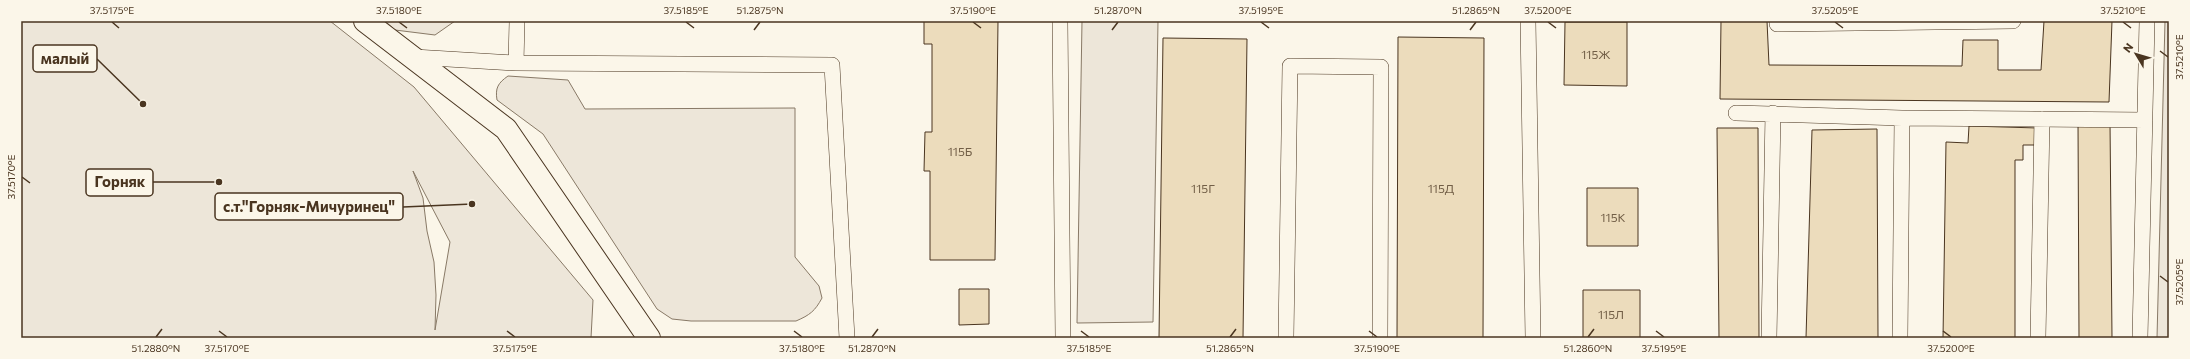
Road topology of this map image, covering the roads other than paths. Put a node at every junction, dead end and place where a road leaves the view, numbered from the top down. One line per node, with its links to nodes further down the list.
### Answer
1 (365, 21): 8 (street)
2 (517, 21): 9 (lane)
3 (1060, 21): 17 (lane)
4 (1528, 21): 20 (lane)
5 (1777, 21): 6 (lane)
6 (2013, 21)
7 (2147, 21): 14 (lane)
8 (414, 57): 9 (lane); 15 (street)
9 (516, 63): 16 (lane)
10 (1736, 112): 11 (lane)
11 (1773, 113): 12 (lane); 21 (lane)
12 (1902, 118): 13 (lane); 22 (lane)
13 (2042, 119): 14 (lane); 23 (lane)
14 (2145, 120): 24 (lane)
15 (649, 338)
16 (847, 338)
17 (1063, 338)
18 (1286, 338): 19 (lane)
19 (1380, 338)
20 (1533, 338)
21 (1769, 338)
22 (1900, 338)
23 (2038, 338)
24 (2140, 338)

